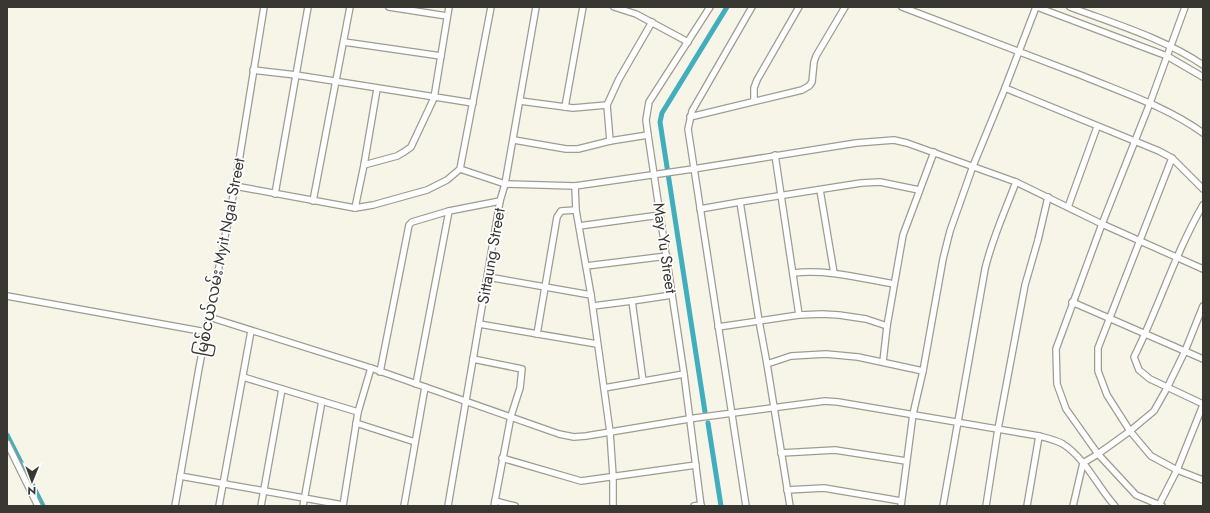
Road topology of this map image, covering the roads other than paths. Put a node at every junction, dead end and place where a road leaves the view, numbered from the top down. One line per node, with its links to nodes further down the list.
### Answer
1 (264, 7): 27 (street, မြစ်ငယ်လမ်း Myit Ngal Street)
2 (308, 7): 28 (street)
3 (350, 7): 20 (street)
4 (389, 7): 18 (street)
5 (449, 7): 18 (street)
6 (491, 7): 36 (street)
7 (536, 7): 34 (street, Sittaung Street)
8 (583, 7): 39 (street)
9 (614, 7): 19 (street)
10 (710, 7): 21 (street, May Yu Street)
11 (752, 7): 40 (street)
12 (799, 7): 35 (street)
13 (845, 7): 35 (street)
14 (902, 7): 23 (street)
15 (1036, 7): 23 (street); 25 (street)
16 (1070, 7): 22 (street)
17 (1185, 7): 22 (street)
18 (447, 16): 24 (street)
19 (652, 22): 21 (street); 38 (street)
20 (344, 42): 24 (street); 30 (street)
21 (688, 42): 43 (street, May Yu Street)
22 (1170, 47): 25 (street); 26 (street)
23 (1020, 51): 31 (street); 37 (street)
24 (441, 56): 33 (street)
25 (1167, 56): 29 (street); 37 (street)
26 (1203, 65)
27 (253, 70): 28 (street); 57 (street, မြစ်ငယ်လမ်း Myit Ngal Street)
28 (296, 75): 30 (street); 62 (street)
29 (1203, 77)
30 (336, 81): 32 (street); 65 (street)
31 (1005, 88): 41 (street); 51 (street)
32 (377, 89): 33 (street); 50 (street)
33 (434, 98): 36 (street); 50 (street)
34 (520, 101): 39 (street); 44 (street, Sittaung Street)
35 (754, 101): 40 (street)
36 (473, 103): 52 (street)
37 (1150, 103): 42 (street); 45 (street)
38 (607, 105): 39 (street); 46 (street)
39 (565, 107)
40 (690, 117): 53 (street)
41 (1097, 127): 45 (street); 69 (street)
42 (1203, 133)
43 (648, 134): 46 (street); 54 (street, May Yu Street)
44 (514, 140): 46 (street); 56 (street, Sittaung Street)
45 (1135, 140): 49 (street); 75 (street)
46 (610, 141)
47 (934, 152): 48 (street); 51 (street); 61 (street)
48 (775, 155): 53 (street); 63 (street)
49 (1172, 158): 59 (street); 77 (street)
50 (364, 165): 70 (street)
51 (973, 166): 55 (street); 113 (street)
52 (460, 169): 56 (street); 70 (street)
53 (693, 169): 54 (street); 71 (street)
54 (653, 174): 58 (street); 74 (street, May Yu Street)
55 (1016, 182): 64 (street); 132 (street)
56 (506, 184): 58 (street); 66 (street, Sittaung Street)
57 (234, 186): 62 (street); 96 (street, မြစ်ငယ်လမ်း Myit Ngal Street)
58 (574, 186): 72 (street)
59 (1203, 189)
60 (820, 190): 61 (street); 63 (street); 83 (street)
61 (919, 190): 85 (street)
62 (275, 194): 65 (street)
63 (781, 196): 67 (street); 82 (street)
64 (1048, 197): 69 (street); 134 (street)
65 (314, 201): 70 (street)
66 (500, 201): 73 (street); 84 (street, Sittaung Street)
67 (740, 202): 71 (street); 98 (street)
68 (1203, 205): 79 (street)
69 (1068, 206): 75 (street)
70 (355, 208)
71 (700, 209): 101 (street)
72 (576, 210): 76 (street); 86 (street)
73 (449, 211): 114 (street); 118 (street)
74 (660, 215): 76 (street); 78 (street, May Yu Street)
75 (1102, 224): 77 (street); 91 (street)
76 (579, 226): 80 (street)
77 (1139, 241): 79 (street); 97 (street)
78 (667, 256): 80 (street); 88 (street, May Yu Street)
79 (1178, 259): 81 (street); 105 (street)
80 (586, 266): 87 (street)
81 (1203, 269)
82 (793, 273): 83 (street); 94 (street)
83 (834, 273): 85 (street)
84 (488, 276): 86 (street); 99 (street, Sittaung Street)
85 (894, 284): 100 (street)
86 (544, 286): 87 (street); 104 (street)
87 (591, 295): 92 (street)
88 (672, 295): 90 (street); 115 (street, May Yu Street)
89 (7, 296): 103 (street)
90 (632, 301): 92 (street); 117 (street)
91 (1072, 302): 97 (street); 141 (street)
92 (593, 306): 106 (street)
93 (1203, 306): 95 (street)
94 (800, 315): 98 (street); 100 (street)
95 (1201, 315): 107 (street)
96 (209, 317): 102 (street); 103 (street, မြစ်ငယ်လမ်း Myit Ngal Street)
97 (1109, 317): 105 (street); 135 (street)
98 (759, 321): 101 (street); 111 (street)
99 (480, 324): 104 (street); 108 (street, Sittaung Street)
100 (887, 326): 110 (street)
101 (718, 327): 128 (street)
102 (251, 331): 112 (street); 116 (street)
103 (206, 332): 147 (street, မြစ်ငယ်လမ်း Myit Ngal Street)
104 (537, 334): 106 (street)
105 (1146, 334): 107 (street); 121 (street)
106 (597, 344): 120 (street)
107 (1185, 351): 109 (street); 121 (street)
108 (473, 359): 124 (street, Sittaung Street); 130 (street)
109 (1203, 359)
110 (884, 362): 111 (street); 113 (street)
111 (767, 364): 126 (street)
112 (372, 368): 114 (street); 127 (street)
113 (923, 371): 129 (street)
114 (380, 372): 118 (street)
115 (684, 374): 117 (street); 131 (street, May Yu Street)
116 (243, 377): 122 (street); 150 (street)
117 (643, 381): 120 (street)
118 (416, 384): 119 (street)
119 (425, 387): 124 (street); 138 (street)
120 (604, 388): 136 (street)
121 (1168, 388): 125 (street); 135 (street)
122 (282, 389): 123 (street); 152 (street)
123 (322, 401): 127 (street); 153 (street)
124 (466, 402): 130 (street); 163 (street, Sittaung Street)
125 (1203, 405): 146 (street)
126 (774, 407): 128 (street); 129 (street); 140 (street)
127 (358, 412): 133 (street)
128 (732, 413): 131 (street); 168 (street)
129 (913, 414): 132 (street); 143 (street)
130 (511, 416): 136 (street); 142 (street)
131 (690, 419): 136 (street); 145 (street, May Yu Street)
132 (958, 422): 134 (street); 170 (street)
133 (356, 423): 138 (street); 161 (street)
134 (998, 429): 137 (street); 171 (street)
135 (1130, 431): 141 (street); 146 (street)
136 (610, 432): 148 (street)
137 (1039, 436): 144 (street); 172 (street)
138 (415, 442): 162 (street)
139 (7, 443): 156 (street)
140 (781, 453): 143 (street); 151 (street)
141 (1098, 454): 144 (street); 175 (street)
142 (502, 458): 148 (street); 155 (street)
143 (906, 461): 154 (street)
144 (1083, 463): 173 (street); 174 (street)
145 (696, 465): 148 (street); 167 (street, May Yu Street)
146 (1177, 470): 149 (street); 175 (street)
147 (180, 476): 150 (street); 157 (street, မြစ်ငယ်လမ်း Myit Ngal Street)
148 (613, 476): 165 (street)
149 (1203, 480)
150 (223, 484): 152 (street); 158 (street)
151 (787, 490): 154 (street); 169 (street)
152 (263, 492): 153 (street); 159 (street)
153 (304, 498): 160 (street); 161 (street)
154 (901, 503)
155 (494, 504): 164 (street)
156 (38, 506)
157 (175, 506)
158 (219, 506)
159 (261, 506)
160 (303, 506)
161 (343, 506)
162 (404, 506)
163 (448, 506)
164 (514, 506)
165 (613, 506)
166 (694, 506): 167 (street)
167 (701, 506)
168 (746, 506)
169 (790, 506)
170 (943, 506)
171 (986, 506)
172 (1027, 506)
173 (1073, 506)
174 (1115, 506)
175 (1161, 506)

